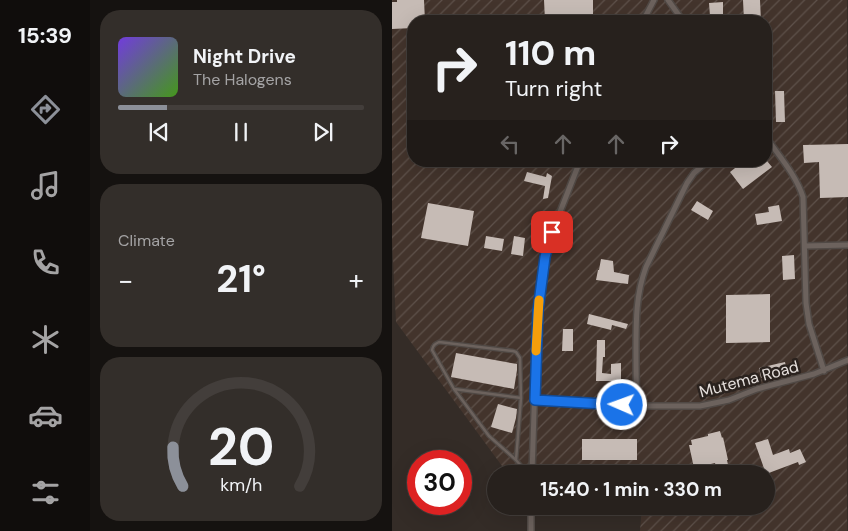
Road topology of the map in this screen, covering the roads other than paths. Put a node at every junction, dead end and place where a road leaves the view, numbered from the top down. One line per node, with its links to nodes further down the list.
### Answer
1 (654, 0): 3 (street)
2 (668, 0): 4 (street)
3 (646, 15)
4 (679, 15)
5 (772, 146): 9 (street)
6 (578, 167): 14 (street)
7 (701, 167): 15 (street)
8 (848, 245): 9 (street)
9 (805, 246): 11 (street)
10 (848, 360): 11 (street, Mutema Road)
11 (824, 371): 15 (street, Mutema Road)
12 (454, 389): 13 (lane); 13 (lane); 16 (lane)
13 (521, 398): 16 (lane)
14 (535, 400): 15 (street, Mutema Road); 18 (street)
15 (636, 406)
16 (516, 460): 17 (lane)
17 (521, 465)
18 (531, 465)
19 (531, 515): 20 (street)
20 (530, 531)

